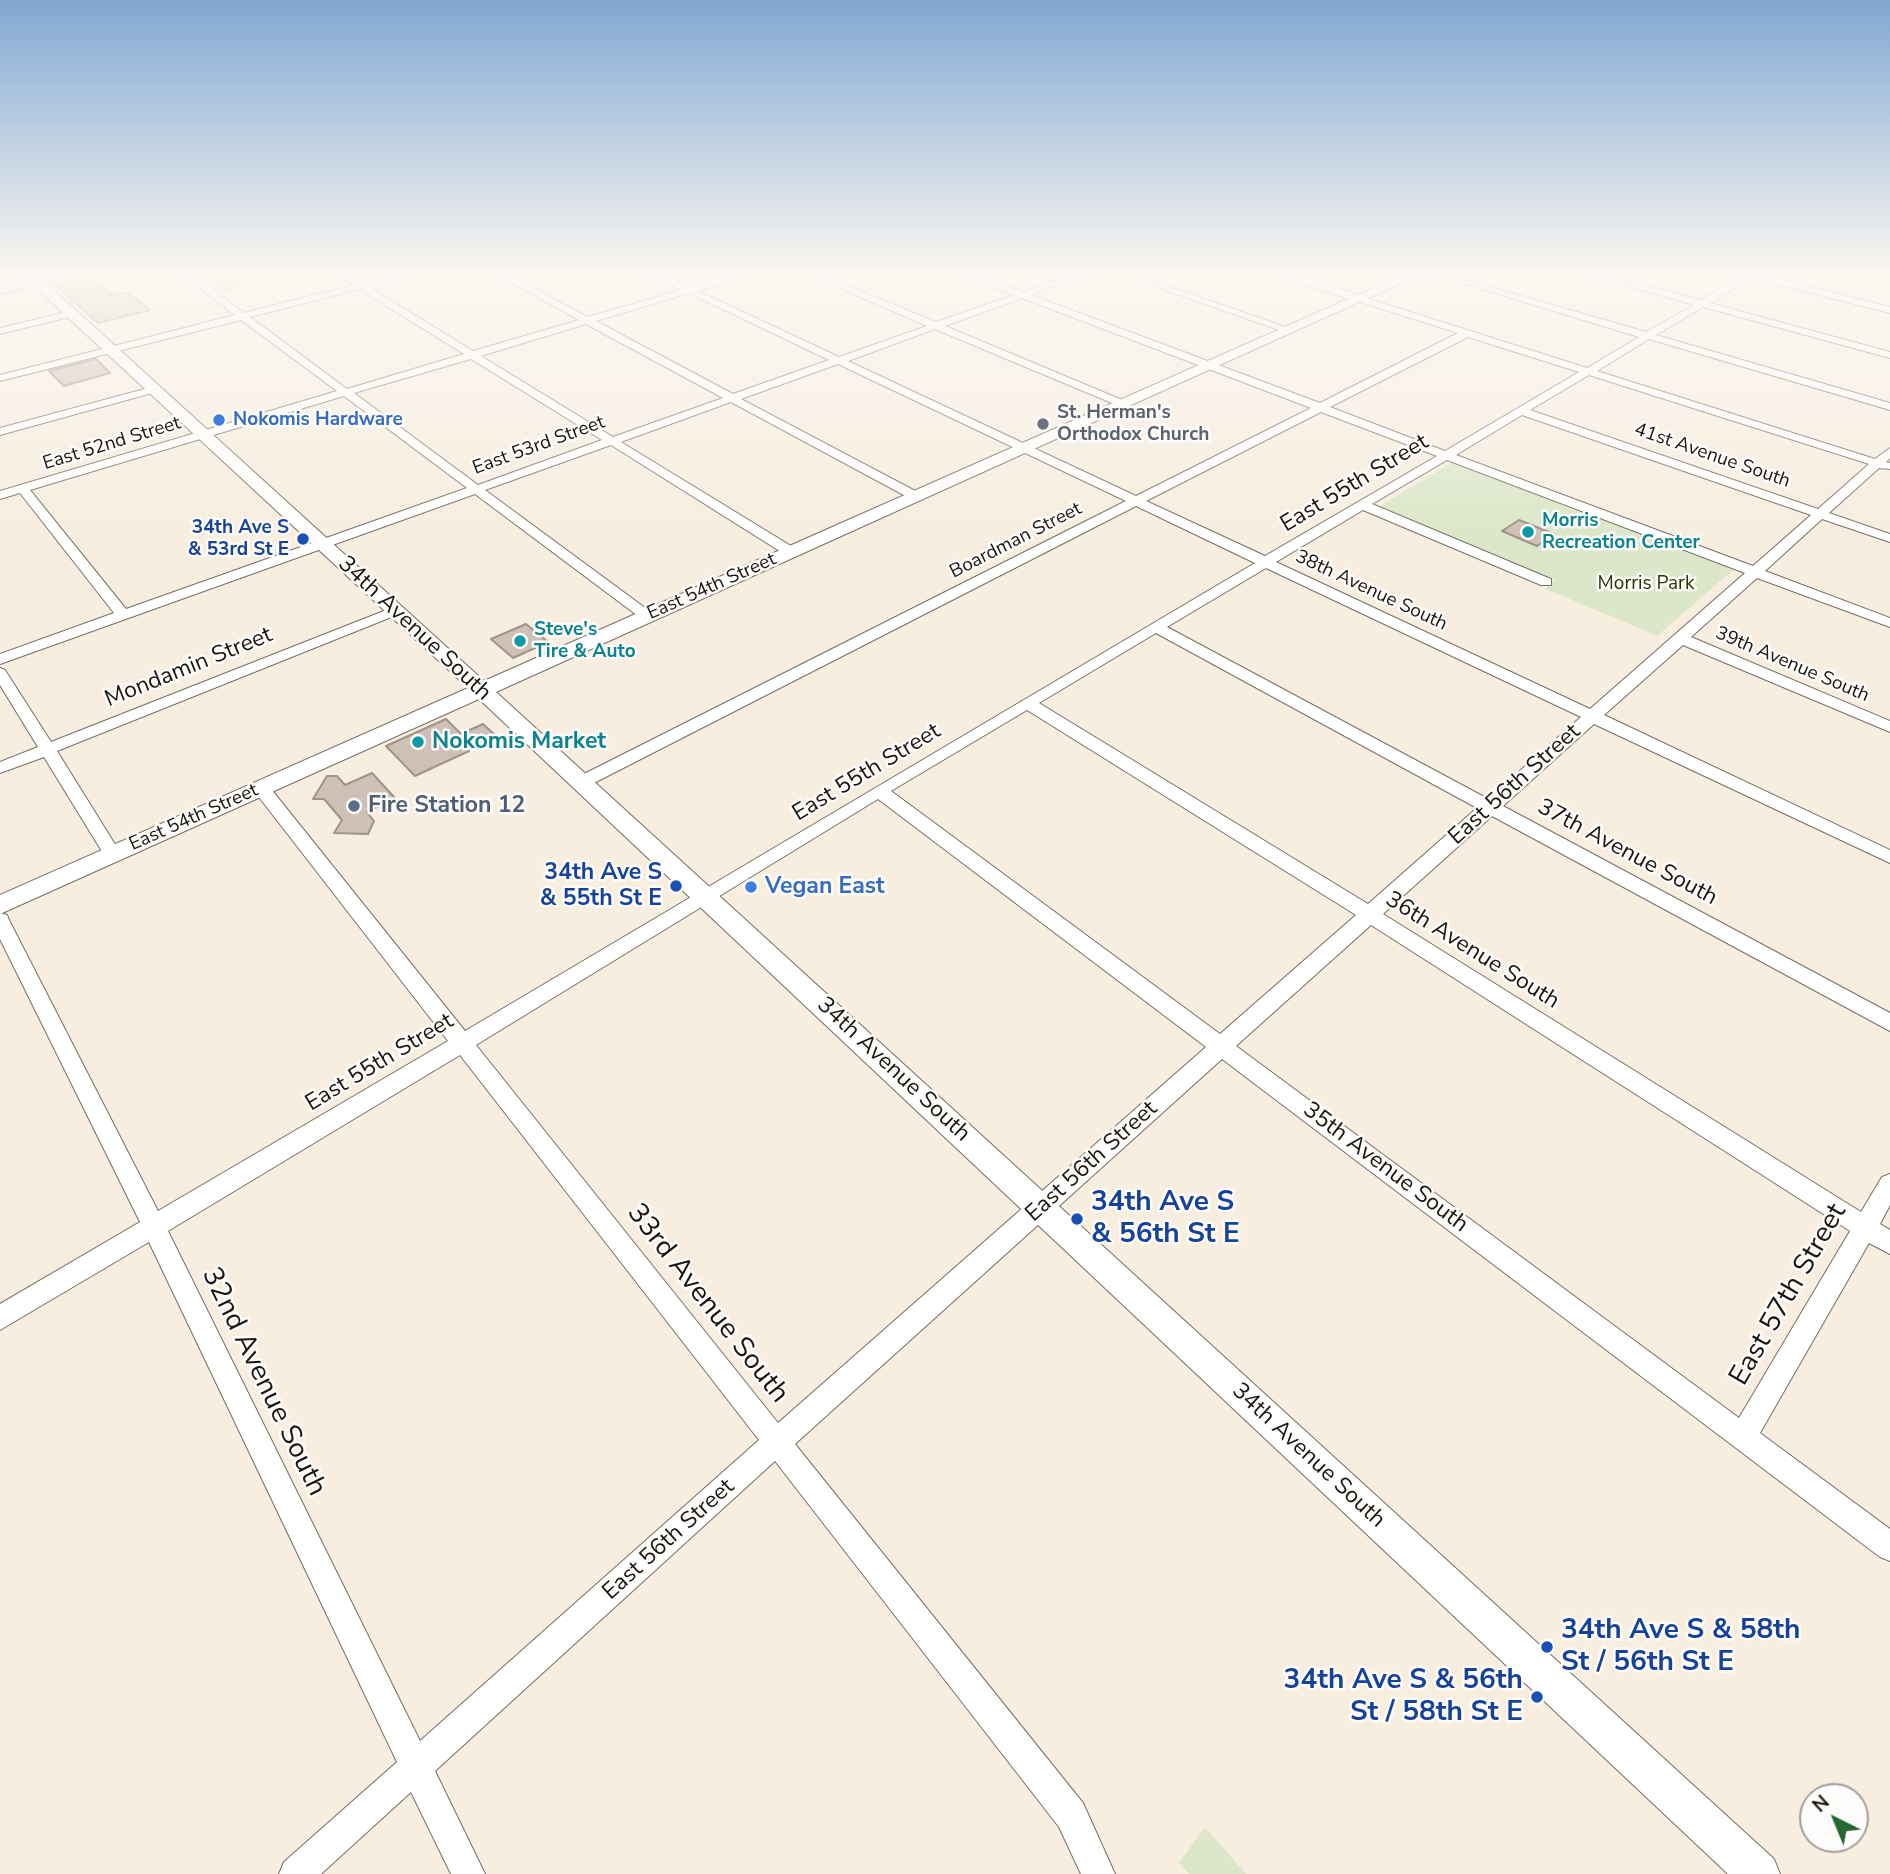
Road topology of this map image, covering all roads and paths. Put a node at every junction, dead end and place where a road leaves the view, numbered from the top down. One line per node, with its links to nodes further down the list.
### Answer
1 (79, 357): 19 (street)
2 (119, 357): 20 (street, 34th Avenue South)
3 (298, 357): 21 (street)
4 (465, 357): 21 (street, East 52nd Street)
5 (477, 357): 29 (street)
6 (654, 357): 22 (street)
7 (834, 357): 16 (street, 38th Avenue South)
8 (846, 357): 16 (street, East 53rd Street)
9 (1011, 357): 23 (street)
10 (1188, 357): 17 (street)
11 (1230, 357): 17 (street, East 54th Street)
12 (1420, 357): 25 (street, Boardman Street)
13 (1546, 357): 18 (street)
14 (1612, 357): 18 (street, East 55th Street)
15 (1721, 357): 24 (street)
16 (839, 360): 22 (street, East 53rd Street); 30 (street, 38th Avenue South)
17 (1211, 366): 23 (street, East 54th Street); 25 (street)
18 (1589, 371): 26 (street, East 55th Street); 32 (street)
19 (0, 378)
20 (152, 390): 27 (street); 28 (street, 34th Avenue South)
21 (345, 393): 28 (street, East 52nd Street); 34 (street)
22 (732, 399): 29 (street, East 53rd Street); 36 (street)
23 (1123, 404): 30 (street, East 54th Street)
24 (1890, 407)
25 (1322, 408): 31 (street); 37 (street, Boardman Street)
26 (1522, 411): 31 (street, East 55th Street); 39 (street, 41st Avenue South)
27 (0, 432)
28 (204, 435): 33 (street, East 52nd Street); 41 (street, 34th Avenue South)
29 (611, 441): 34 (street, East 53rd Street); 42 (street)
30 (1026, 448): 36 (street, East 54th Street); 37 (street, 38th Avenue South)
31 (1447, 455): 38 (street, East 55th Street); 44 (street)
32 (1886, 461): 39 (street, East 56th Street)
33 (22, 488): 35 (street, East 52nd Street); 47 (street)
34 (476, 489): 41 (street, East 53rd Street); 48 (street)
35 (0, 495)
36 (917, 497): 42 (street, East 54th Street)
37 (1138, 501): 43 (street, 38th Avenue South); 60 (street, Boardman Street)
38 (1363, 505): 43 (street, East 55th Street); 45 (street)
39 (1819, 514): 40 (street, 41st Avenue South); 44 (street, East 56th Street)
40 (1890, 538)
41 (323, 544): 46 (street, 34th Avenue South); 47 (street, East 53rd Street)
42 (791, 552): 48 (street, East 54th Street)
43 (1266, 562): 50 (street, East 55th Street); 56 (street, 38th Avenue South)
44 (1754, 572): 49 (street); 51 (street, East 56th Street)
45 (1546, 582)
46 (394, 611): 54 (street, 34th Avenue South); 58 (street, Mondamin Street)
47 (123, 615): 52 (street, East 53rd Street)
48 (647, 616): 54 (street, East 54th Street)
49 (1890, 623)
50 (1156, 627): 55 (street, East 55th Street); 63 (street, 37th Avenue South)
51 (1680, 638): 56 (street, East 56th Street); 57 (street, 39th Avenue South)
52 (0, 659)
53 (0, 673): 58 (street)
54 (481, 690): 60 (street, 34th Avenue South); 61 (street, East 54th Street)
55 (1027, 703): 62 (street, East 55th Street); 68 (street, 36th Avenue South)
56 (1593, 716): 63 (street, East 56th Street); 65 (street, 38th Avenue South)
57 (1890, 727)
58 (47, 749): 59 (street, Mondamin Street); 64 (street)
59 (0, 768)
60 (582, 782): 66 (street, 34th Avenue South)
61 (261, 788): 64 (street, East 54th Street); 71 (street, 33rd Avenue South)
62 (879, 791): 66 (street, East 55th Street); 72 (street, 35th Avenue South)
63 (1490, 807): 68 (street, East 56th Street); 70 (street, 37th Avenue South)
64 (112, 854): 67 (street, East 54th Street)
65 (1890, 857)
66 (705, 896): 71 (street, East 55th Street); 74 (street, 34th Avenue South)
67 (0, 905)
68 (1369, 914): 72 (street, East 56th Street); 76 (street, 36th Avenue South)
69 (0, 919): 75 (street, 32nd Avenue South)
70 (1890, 1023)
71 (460, 1042): 75 (street, East 55th Street); 80 (street, 33rd Avenue South)
72 (1222, 1046): 74 (street, East 56th Street); 79 (street, 35th Avenue South)
73 (1890, 1184): 76 (street, East 57th Street)
74 (1041, 1208): 80 (street, East 56th Street); 86 (street, 34th Avenue South)
75 (152, 1227): 78 (street, East 55th Street); 82 (street, 32nd Avenue South)
76 (1865, 1227): 77 (street, 36th Avenue South); 79 (street, East 57th Street)
77 (1890, 1243)
78 (0, 1318)
79 (1743, 1437): 81 (street, 35th Avenue South)
80 (777, 1443): 82 (street, East 56th Street); 83 (street, 33rd Avenue South)
81 (1890, 1547)
82 (416, 1766): 84 (street, East 56th Street); 85 (street, 32nd Avenue South)
83 (1096, 1869)
84 (296, 1874)
85 (468, 1874)
86 (1759, 1874)

